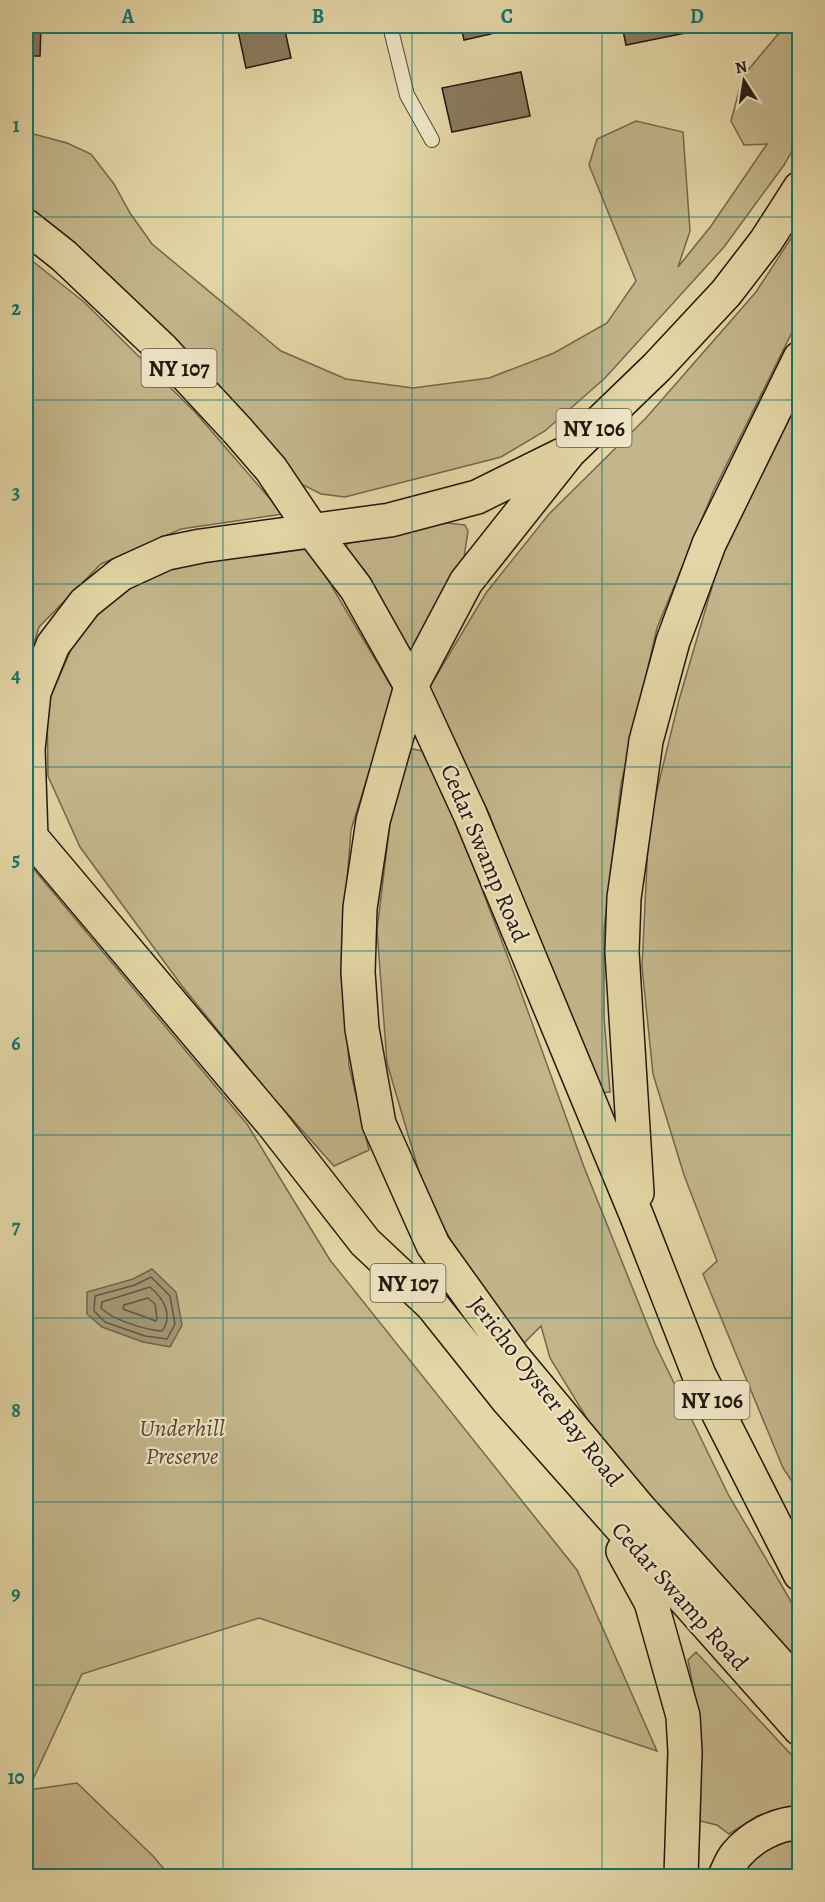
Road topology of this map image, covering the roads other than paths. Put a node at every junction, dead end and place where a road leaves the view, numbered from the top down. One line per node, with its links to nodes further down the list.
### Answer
1 (390, 26): 2 (lane)
2 (432, 140)
3 (800, 188): 6 (main road, Jericho Oyster Bay Road / NY 106)
4 (26, 226): 7 (main road, Cedar Swamp Road / NY 107)
5 (800, 358): 10 (main road, NY 106)
6 (569, 452): 7 (main road); 8 (main road, Jericho Oyster Bay Road / NY 106)
7 (312, 530): 8 (main road, Cedar Swamp Road / NY 107); 9 (main road)
8 (411, 686): 10 (main road, Cedar Swamp Road / NY 107); 15 (main road, Jericho Oyster Bay Road / NY 106)
9 (28, 834): 11 (main road, Cedar Swamp Road / NY 107)
10 (638, 1219): 12 (main road, Cedar Swamp Road / NY 106)
11 (597, 1502): 16 (main road, Cedar Swamp Road / NY 107); 18 (main road)
12 (766, 1508): 13 (main road); 14 (main road, Cedar Swamp Road / NY 106)
13 (800, 1524)
14 (800, 1574)
15 (800, 1688)
16 (800, 1729)
17 (800, 1823): 19 (main road)
18 (681, 1876)
19 (725, 1876)

